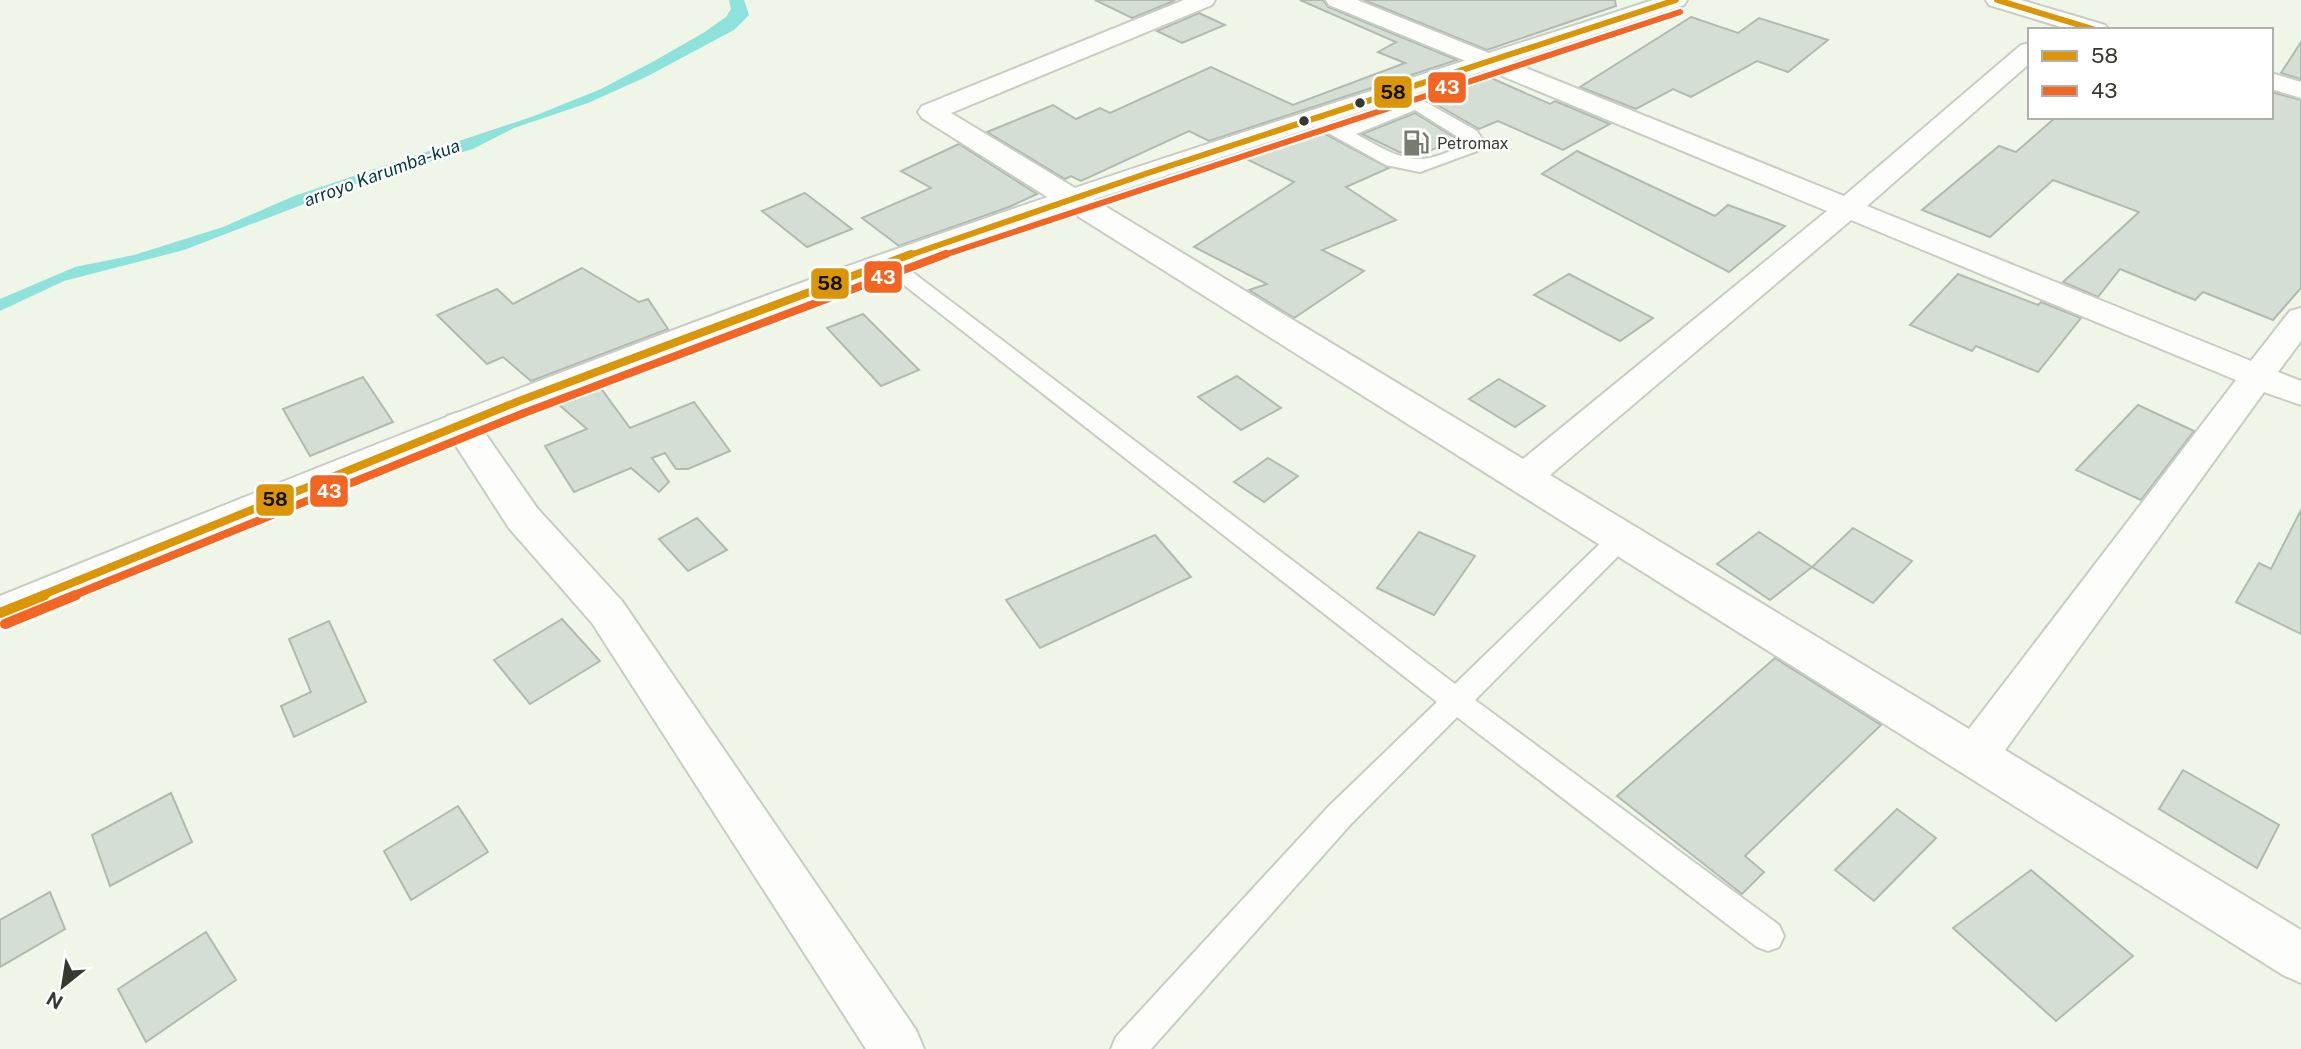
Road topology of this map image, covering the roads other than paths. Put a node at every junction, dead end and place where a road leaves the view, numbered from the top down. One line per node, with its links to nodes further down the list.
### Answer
1 (1204, 0): 15 (street)
2 (1337, 0): 9 (street)
3 (1676, 0): 9 (street)
4 (1997, 0): 6 (street)
5 (2091, 0): 6 (street)
6 (2058, 25): 7 (street)
7 (2081, 28)
8 (2028, 52): 16 (street)
9 (1487, 61): 12 (street); 16 (street)
10 (2273, 82): 11 (street)
11 (2301, 90)
12 (1409, 97): 13 (street); 14 (lane); 14 (lane)
13 (1311, 119): 14 (lane); 15 (street)
14 (1342, 133)
15 (1070, 198): 17 (street); 22 (street)
16 (1849, 207): 19 (street); 22 (street)
17 (888, 263): 21 (street); 25 (lane)
18 (2301, 318): 19 (street)
19 (2259, 377): 20 (street); 26 (street)
20 (2301, 394)
21 (460, 424): 24 (street); 29 (street)
22 (1522, 479): 23 (street)
23 (1620, 539): 25 (lane); 26 (street)
24 (0, 613)
25 (1456, 701): 27 (lane); 30 (lane)
26 (1973, 758): 28 (street)
27 (1768, 936)
28 (2301, 958)
29 (897, 1049)
30 (1128, 1049)

